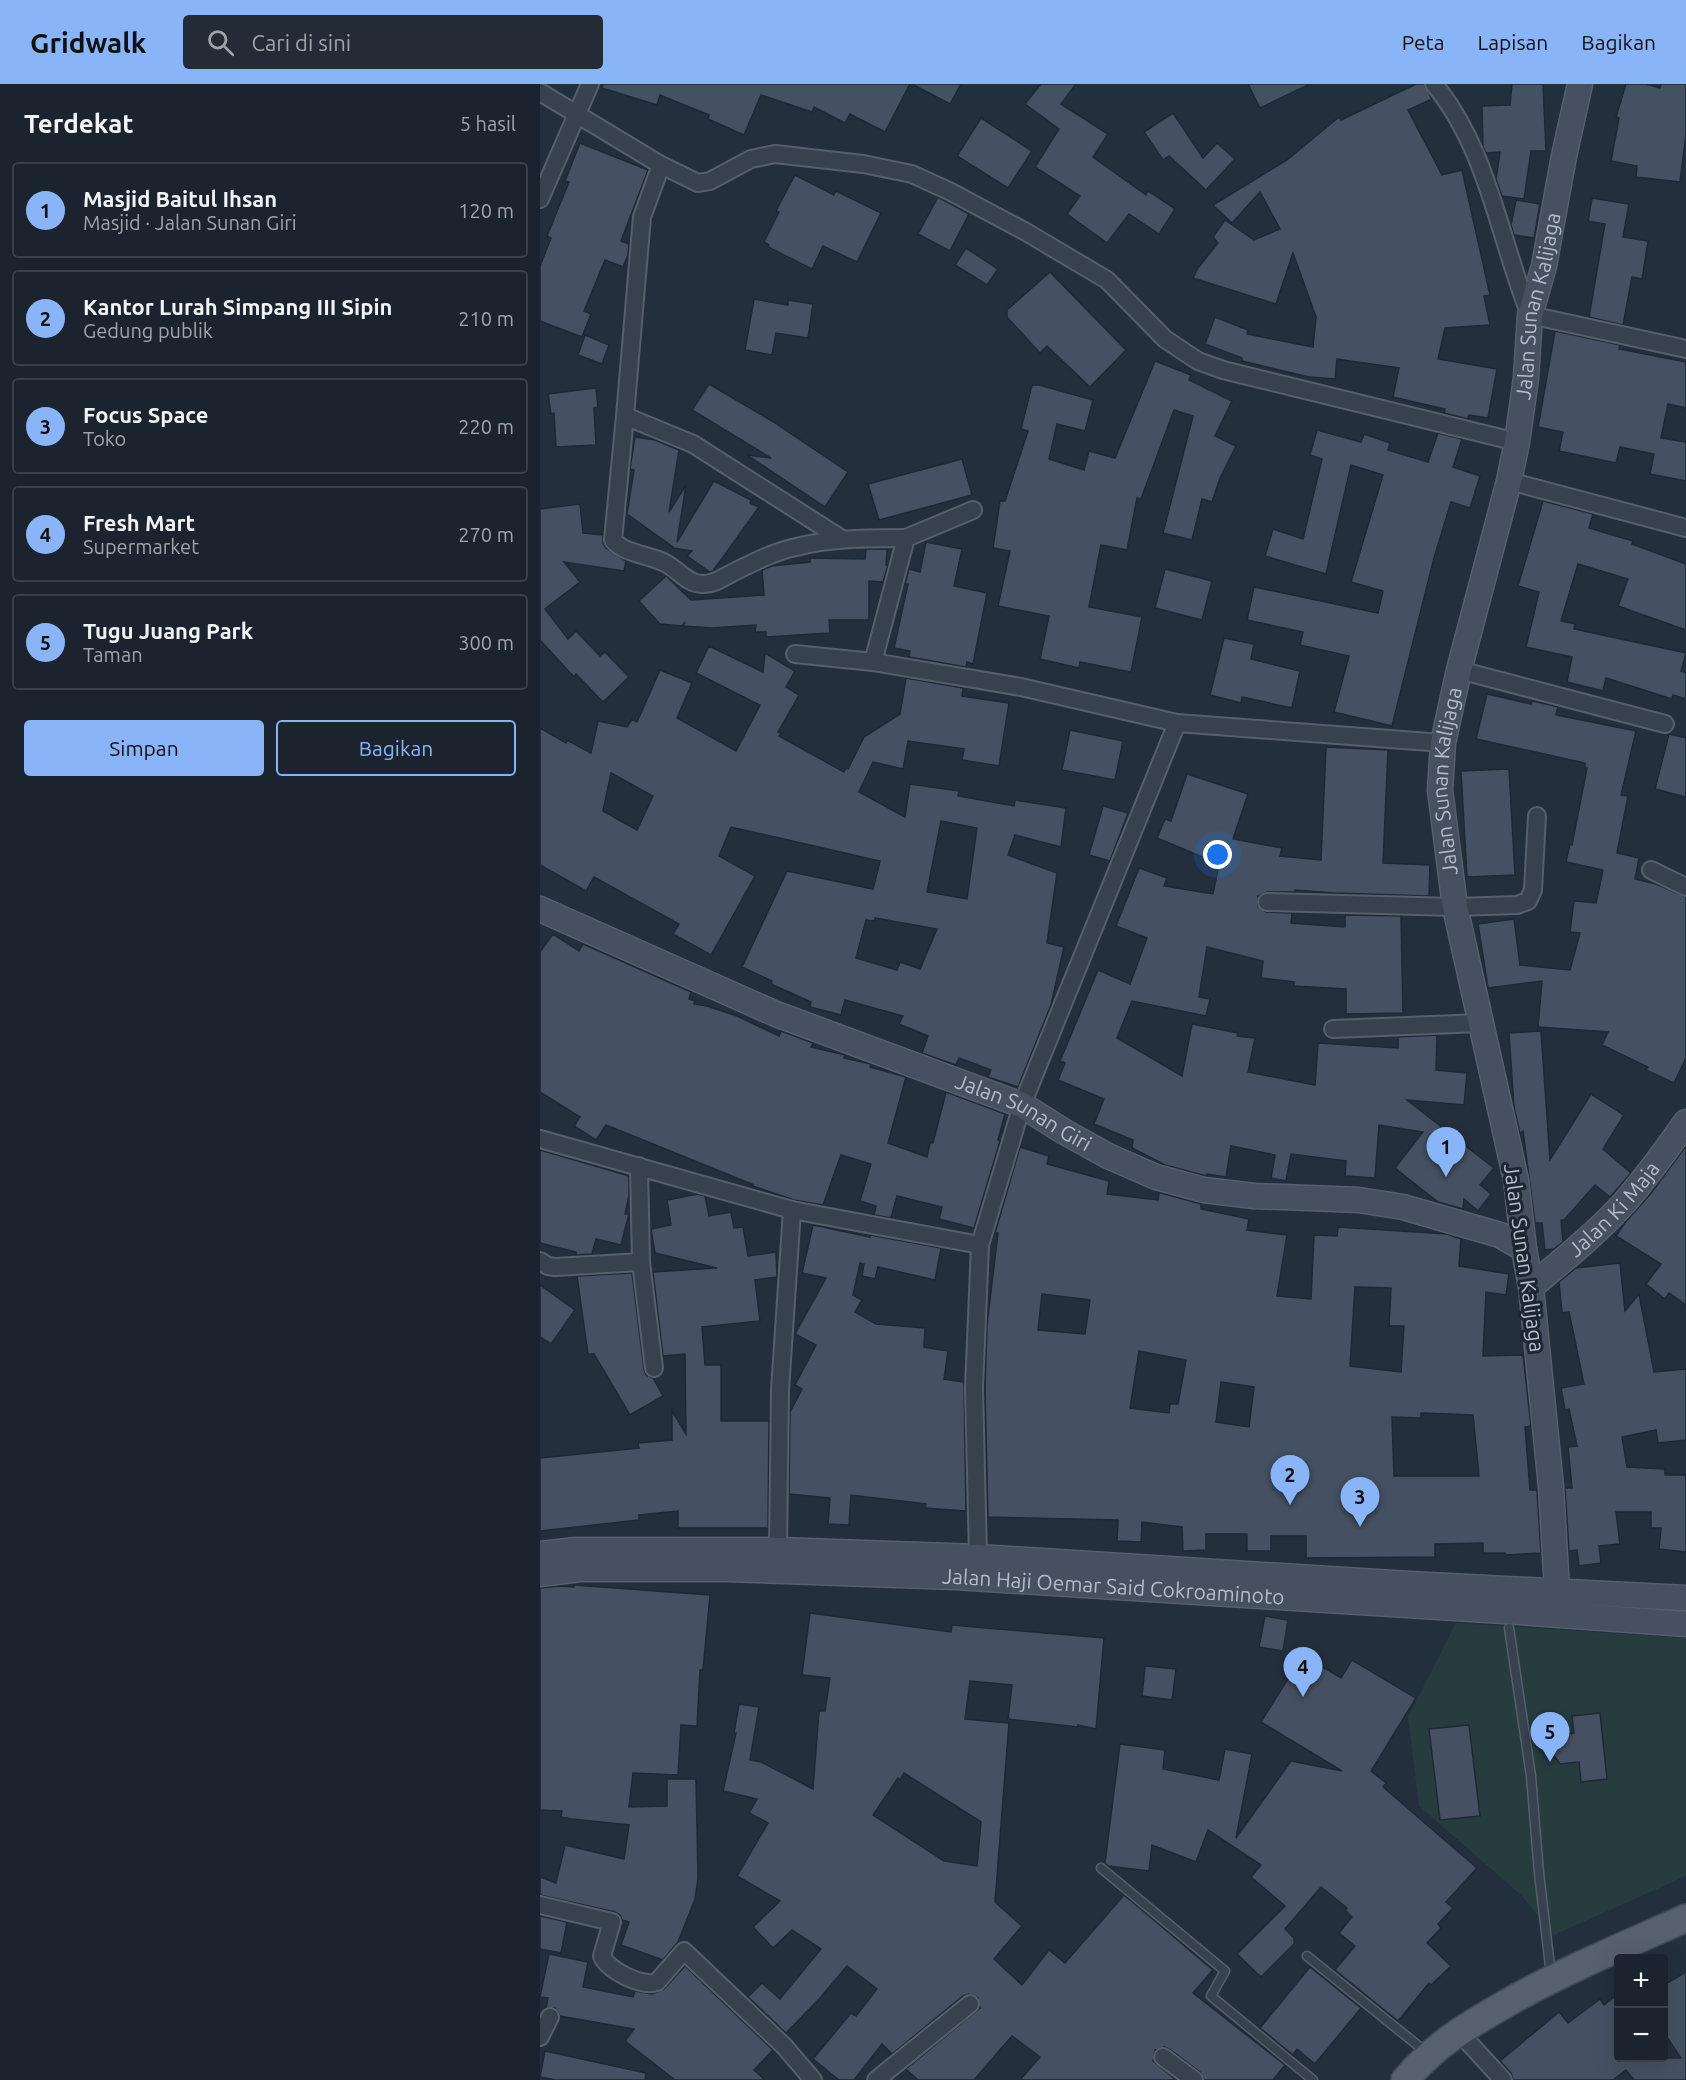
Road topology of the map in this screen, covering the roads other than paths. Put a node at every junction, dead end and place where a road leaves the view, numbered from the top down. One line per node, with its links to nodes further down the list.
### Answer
1 (590, 84): 5 (street)
2 (1434, 84): 8 (street)
3 (1580, 84): 8 (street, Jalan Sunan Kalijaga)
4 (540, 92): 5 (street)
5 (578, 113): 6 (street); 7 (street)
6 (661, 165): 10 (street); 11 (street)
7 (540, 200)
8 (1530, 315): 9 (street); 11 (street, Jalan Sunan Kalijaga)
9 (1686, 349)
10 (625, 416): 16 (street); 16 (street)
11 (1516, 442): 12 (street, Jalan Sunan Kalijaga)
12 (1509, 481): 14 (street); 19 (street, Jalan Sunan Kalijaga)
13 (973, 510): 15 (street)
14 (1686, 528)
15 (906, 538): 16 (street); 18 (street)
16 (842, 539)
17 (795, 654): 18 (street)
18 (873, 662): 20 (street)
19 (1459, 670): 21 (street); 22 (street, Jalan Sunan Kalijaga)
20 (1177, 723): 22 (street); 31 (street)
21 (1665, 724)
22 (1443, 743): 27 (street, Jalan Sunan Kalijaga)
23 (1537, 816): 27 (street)
24 (1651, 870): 25 (street)
25 (1686, 887)
26 (1267, 902): 27 (street)
27 (1455, 908): 29 (street, Jalan Sunan Kalijaga)
28 (540, 909): 31 (street, Jalan Sunan Giri)
29 (1481, 1023): 30 (street); 37 (street, Jalan Sunan Kalijaga)
30 (1333, 1029)
31 (1022, 1105): 36 (street); 37 (street, Jalan Sunan Giri)
32 (1686, 1122): 40 (street, Jalan Ki Maja)
33 (540, 1139): 34 (street)
34 (639, 1167): 35 (street); 39 (street)
35 (792, 1210): 36 (street); 42 (street)
36 (980, 1245): 44 (street)
37 (1524, 1249): 40 (street, Jalan Sunan Kalijaga)
38 (540, 1261): 39 (street)
39 (641, 1262): 41 (street)
40 (1531, 1287): 46 (street, Jalan Sunan Kalijaga)
41 (654, 1368)
42 (778, 1550): 43 (street, Jalan Haji Oemar Said Cokroaminoto); 44 (street, Jalan Haji Oemar Said Cokroaminoto)
43 (540, 1554)
44 (978, 1557): 46 (street, Jalan Haji Oemar Said Cokroaminoto)
45 (540, 1574): 48 (street, Jalan Haji Oemar Said Cokroaminoto)
46 (1557, 1590): 47 (street, Jalan Haji Oemar Said Cokroaminoto)
47 (1686, 1598)
48 (1686, 1624)
49 (1509, 1628): 54 (lane)
50 (1101, 1868): 64 (lane)
51 (540, 1905): 61 (street)
52 (1686, 1918): 54 (main road)
53 (1307, 1956): 59 (lane)
54 (1552, 1978): 57 (main road)
55 (970, 2004): 62 (street)
56 (550, 2017): 58 (street)
57 (1458, 2031): 59 (main road); 66 (street)
58 (540, 2037)
59 (1429, 2054): 65 (main road)
60 (1163, 2057): 63 (street)
61 (813, 2080)
62 (876, 2080)
63 (1194, 2080)
64 (1313, 2080)
65 (1405, 2080)
66 (1503, 2080)

